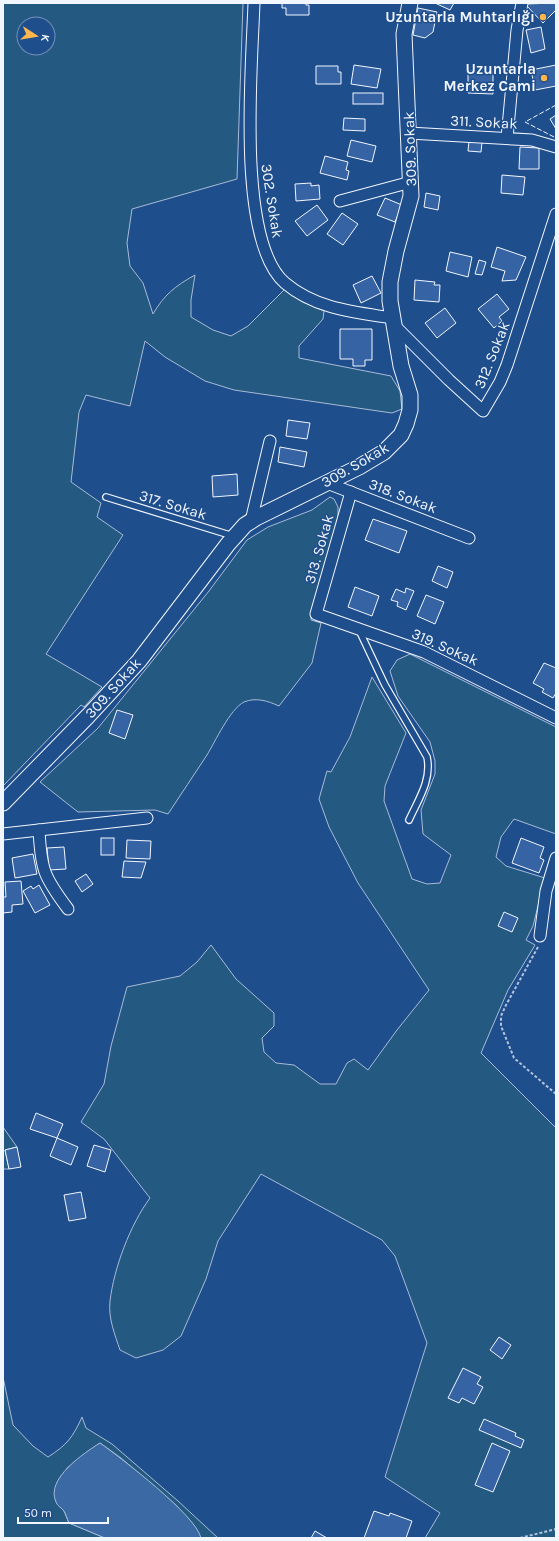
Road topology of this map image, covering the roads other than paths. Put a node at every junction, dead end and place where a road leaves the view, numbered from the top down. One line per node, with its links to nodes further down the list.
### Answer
1 (254, 3): 10 (street, 302. Sokak)
2 (410, 3): 4 (street, 309. Sokak)
3 (522, 3): 5 (street)
4 (409, 133): 5 (street, 311. Sokak); 7 (street, 309. Sokak)
5 (508, 138): 6 (street, 311. Sokak)
6 (556, 147)
7 (411, 182): 8 (street); 10 (street, 309. Sokak)
8 (340, 201)
9 (556, 214): 10 (street, 312. Sokak)
10 (393, 322): 12 (street, 309. Sokak)
11 (270, 441): 15 (street)
12 (327, 483): 13 (street, 318. Sokak); 15 (street, 309. Sokak)
13 (351, 492): 17 (street, 318. Sokak); 18 (street, 313. Sokak)
14 (106, 497): 16 (lane, 317. Sokak)
15 (251, 521): 16 (street, 309. Sokak)
16 (234, 537): 21 (street, 309. Sokak)
17 (469, 538)
18 (316, 614): 19 (street, 319. Sokak)
19 (358, 628): 20 (street, 319. Sokak); 23 (lane)
20 (556, 718)
21 (4, 801)
22 (147, 818): 24 (street)
23 (409, 820)
24 (39, 830): 25 (street); 27 (street)
25 (3, 834)
26 (556, 858): 28 (street)
27 (68, 909)
28 (540, 936)

